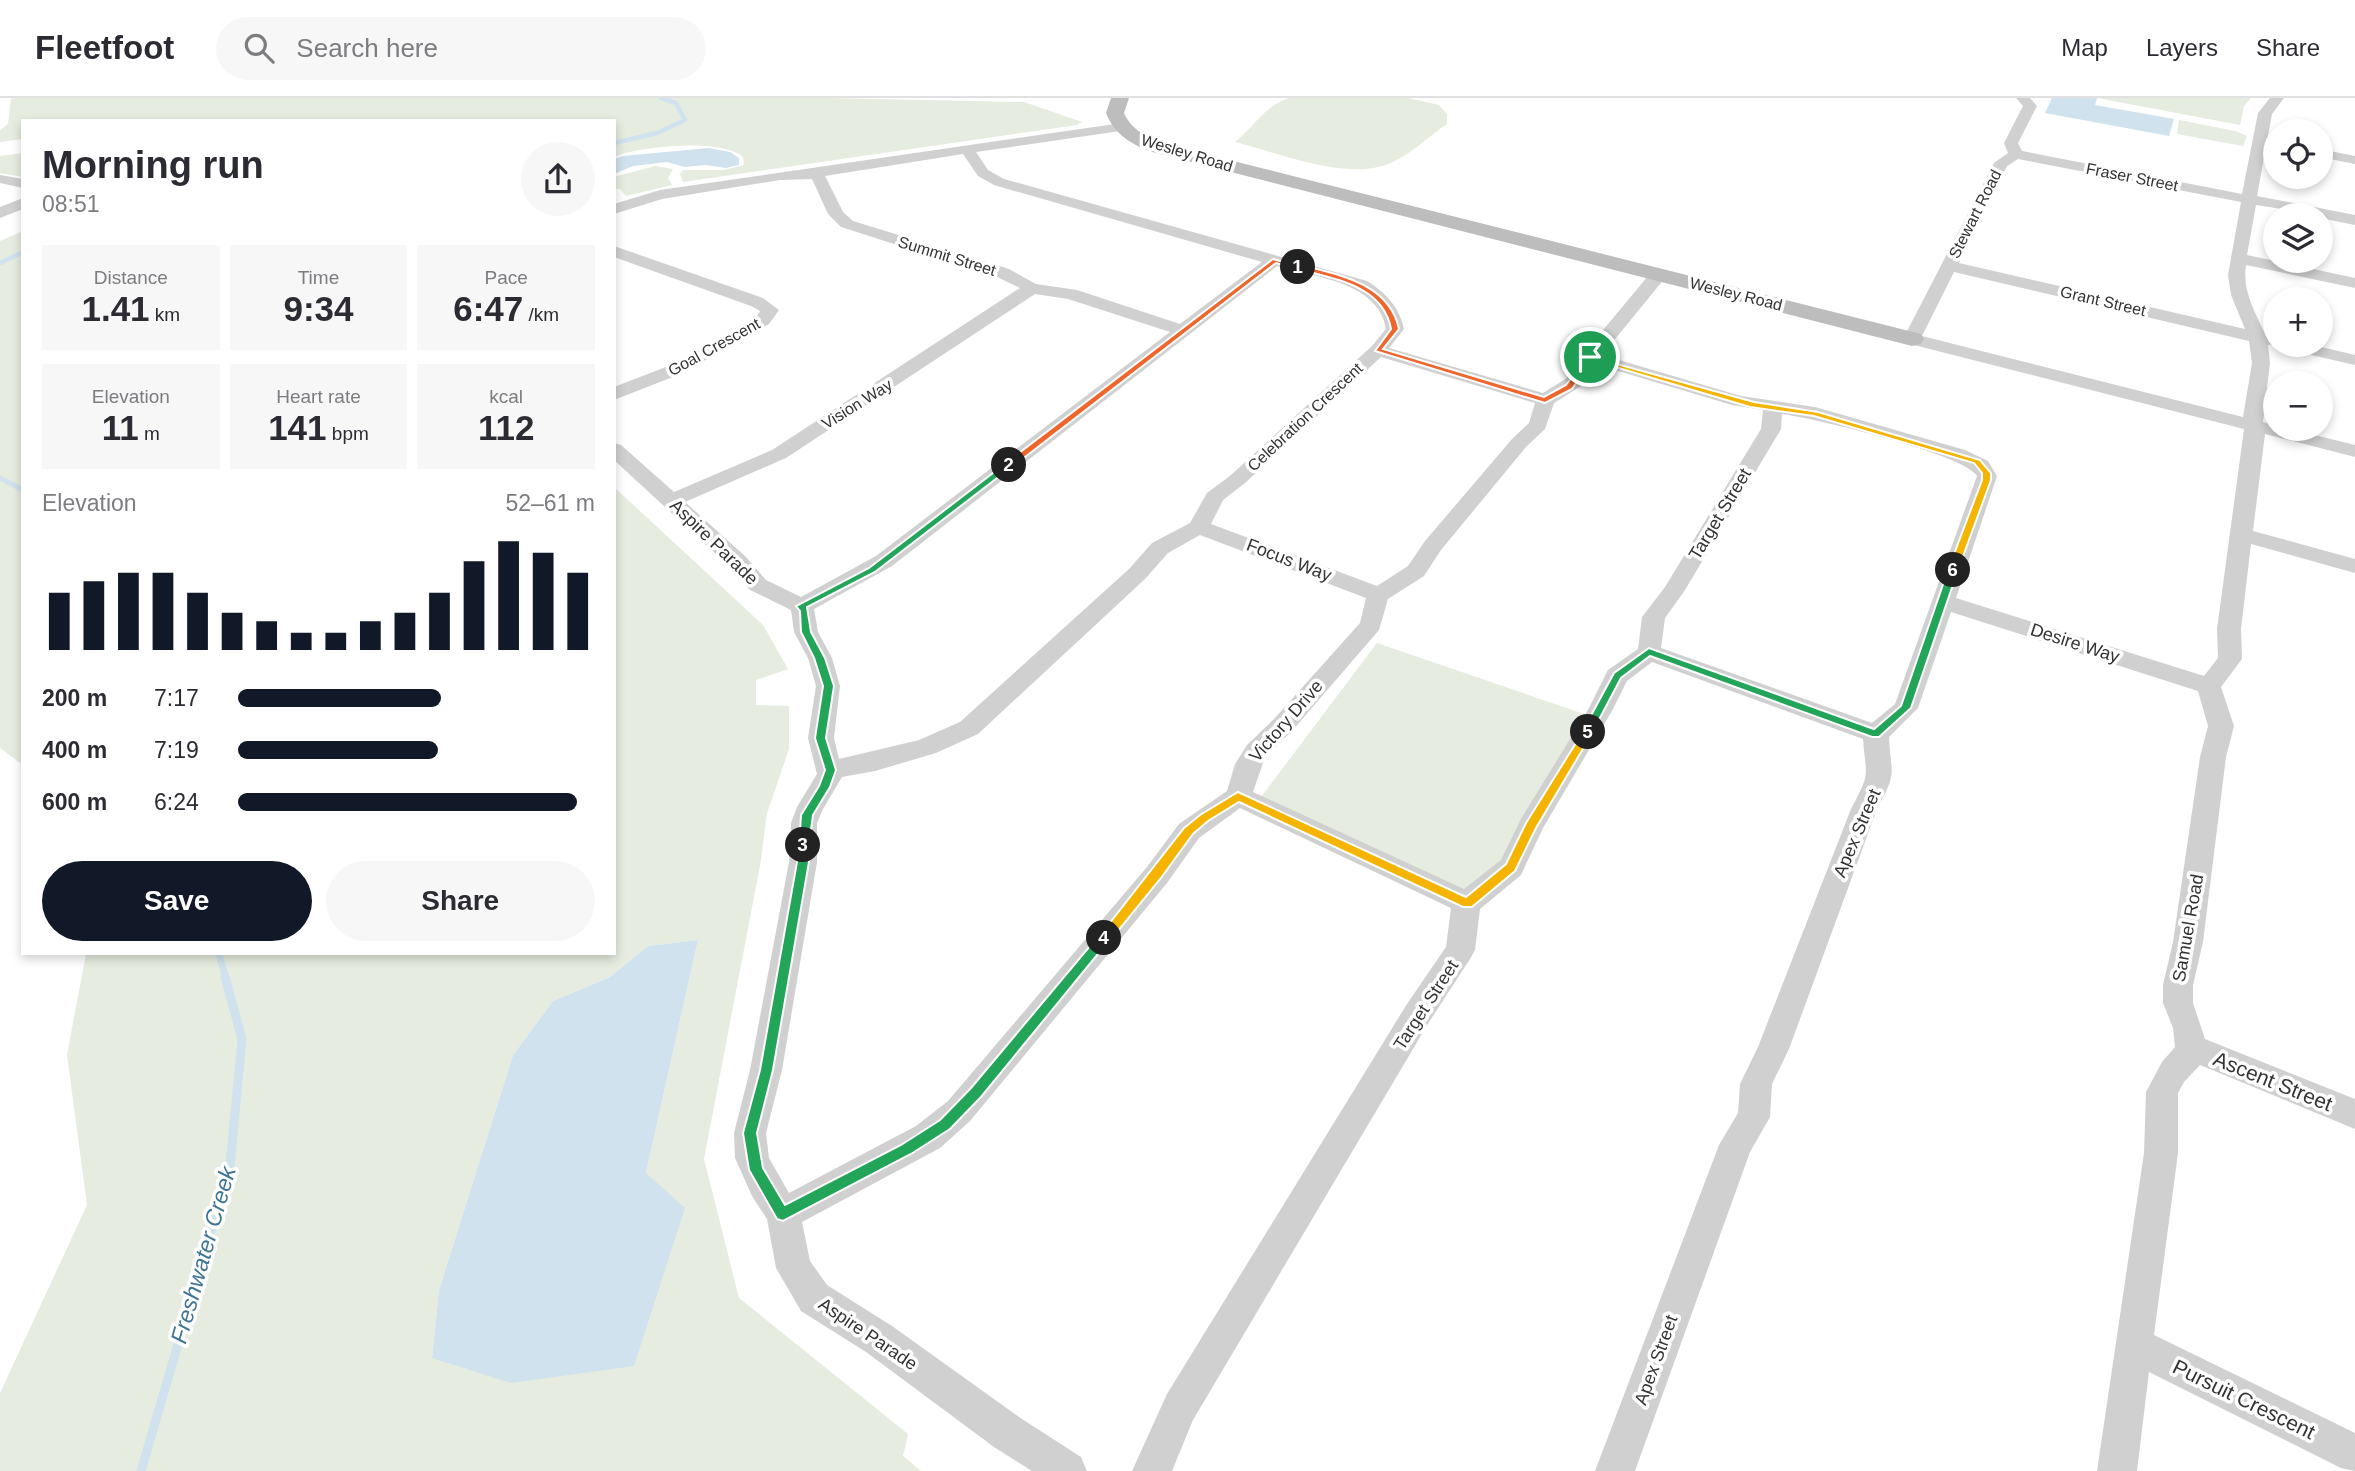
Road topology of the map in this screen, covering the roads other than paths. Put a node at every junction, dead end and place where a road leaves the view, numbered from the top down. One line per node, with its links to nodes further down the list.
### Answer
1 (1120, 98): 5 (street)
2 (2023, 98): 7 (street, Stewart Road)
3 (2277, 98): 4 (street)
4 (2265, 119)
5 (1122, 127): 6 (street); 23 (street, Wesley Road)
6 (967, 150): 11 (street); 21 (street, Celebration Crescent)
7 (2016, 154): 14 (street, Fraser Street); 22 (street, Stewart Road)
8 (2263, 156): 14 (street)
9 (2333, 156): 10 (street)
10 (2355, 160)
11 (817, 174): 16 (street); 25 (street, Summit Street)
12 (0, 179): 13 (street)
13 (21, 184)
14 (2248, 200): 18 (street, Fraser Street); 20 (street)
15 (21, 204): 17 (street)
16 (616, 208)
17 (0, 213)
18 (2355, 220)
19 (616, 252): 35 (street, Goal Crescent)
20 (2238, 258): 24 (street); 27 (street)
21 (1275, 260): 26 (street); 30 (street, Celebration Crescent)
22 (1950, 266): 28 (street, Grant Street); 29 (street, Stewart Road)
23 (1660, 274): 29 (street, Wesley Road); 32 (street)
24 (2355, 283)
25 (1032, 288): 26 (street, Summit Street); 41 (street, Vision Way)
26 (1183, 331): 47 (street)
27 (2263, 334)
28 (2263, 338)
29 (1912, 339): 38 (street, Wesley Road)
30 (1378, 350): 36 (street); 42 (street, Celebration Crescent)
31 (2333, 355): 34 (street)
32 (1590, 357): 36 (street); 37 (street)
33 (2263, 357): 38 (street)
34 (2355, 360)
35 (616, 393)
36 (1545, 400): 45 (street)
37 (1772, 408): 46 (street); 48 (street, Target Street)
38 (2252, 426): 40 (street, Wesley Road); 43 (street)
39 (616, 451): 41 (street, Aspire Parade)
40 (2355, 451)
41 (671, 501): 47 (street, Aspire Parade)
42 (1199, 527): 45 (street, Focus Way); 51 (street)
43 (2240, 534): 44 (street); 49 (street)
44 (2355, 566)
45 (1379, 595): 52 (street, Victory Drive)
46 (1942, 601): 49 (street, Desire Way); 50 (street)
47 (801, 606): 51 (street)
48 (1649, 652): 50 (street); 53 (street)
49 (2209, 686): 54 (street, Samuel Road)
50 (1875, 734): 61 (street, Apex Street)
51 (830, 770): 56 (street, Aspire Parade)
52 (1238, 796): 53 (street); 56 (street)
53 (1467, 903): 60 (street, Target Street)
54 (2191, 1047): 55 (street, Ascent Street); 57 (street)
55 (2355, 1114)
56 (783, 1214): 59 (street, Aspire Parade)
57 (2133, 1345): 58 (street, Pursuit Crescent); 62 (street)
58 (2355, 1454)
59 (1066, 1471)
60 (1152, 1471)
61 (1615, 1471)
62 (2117, 1471)

